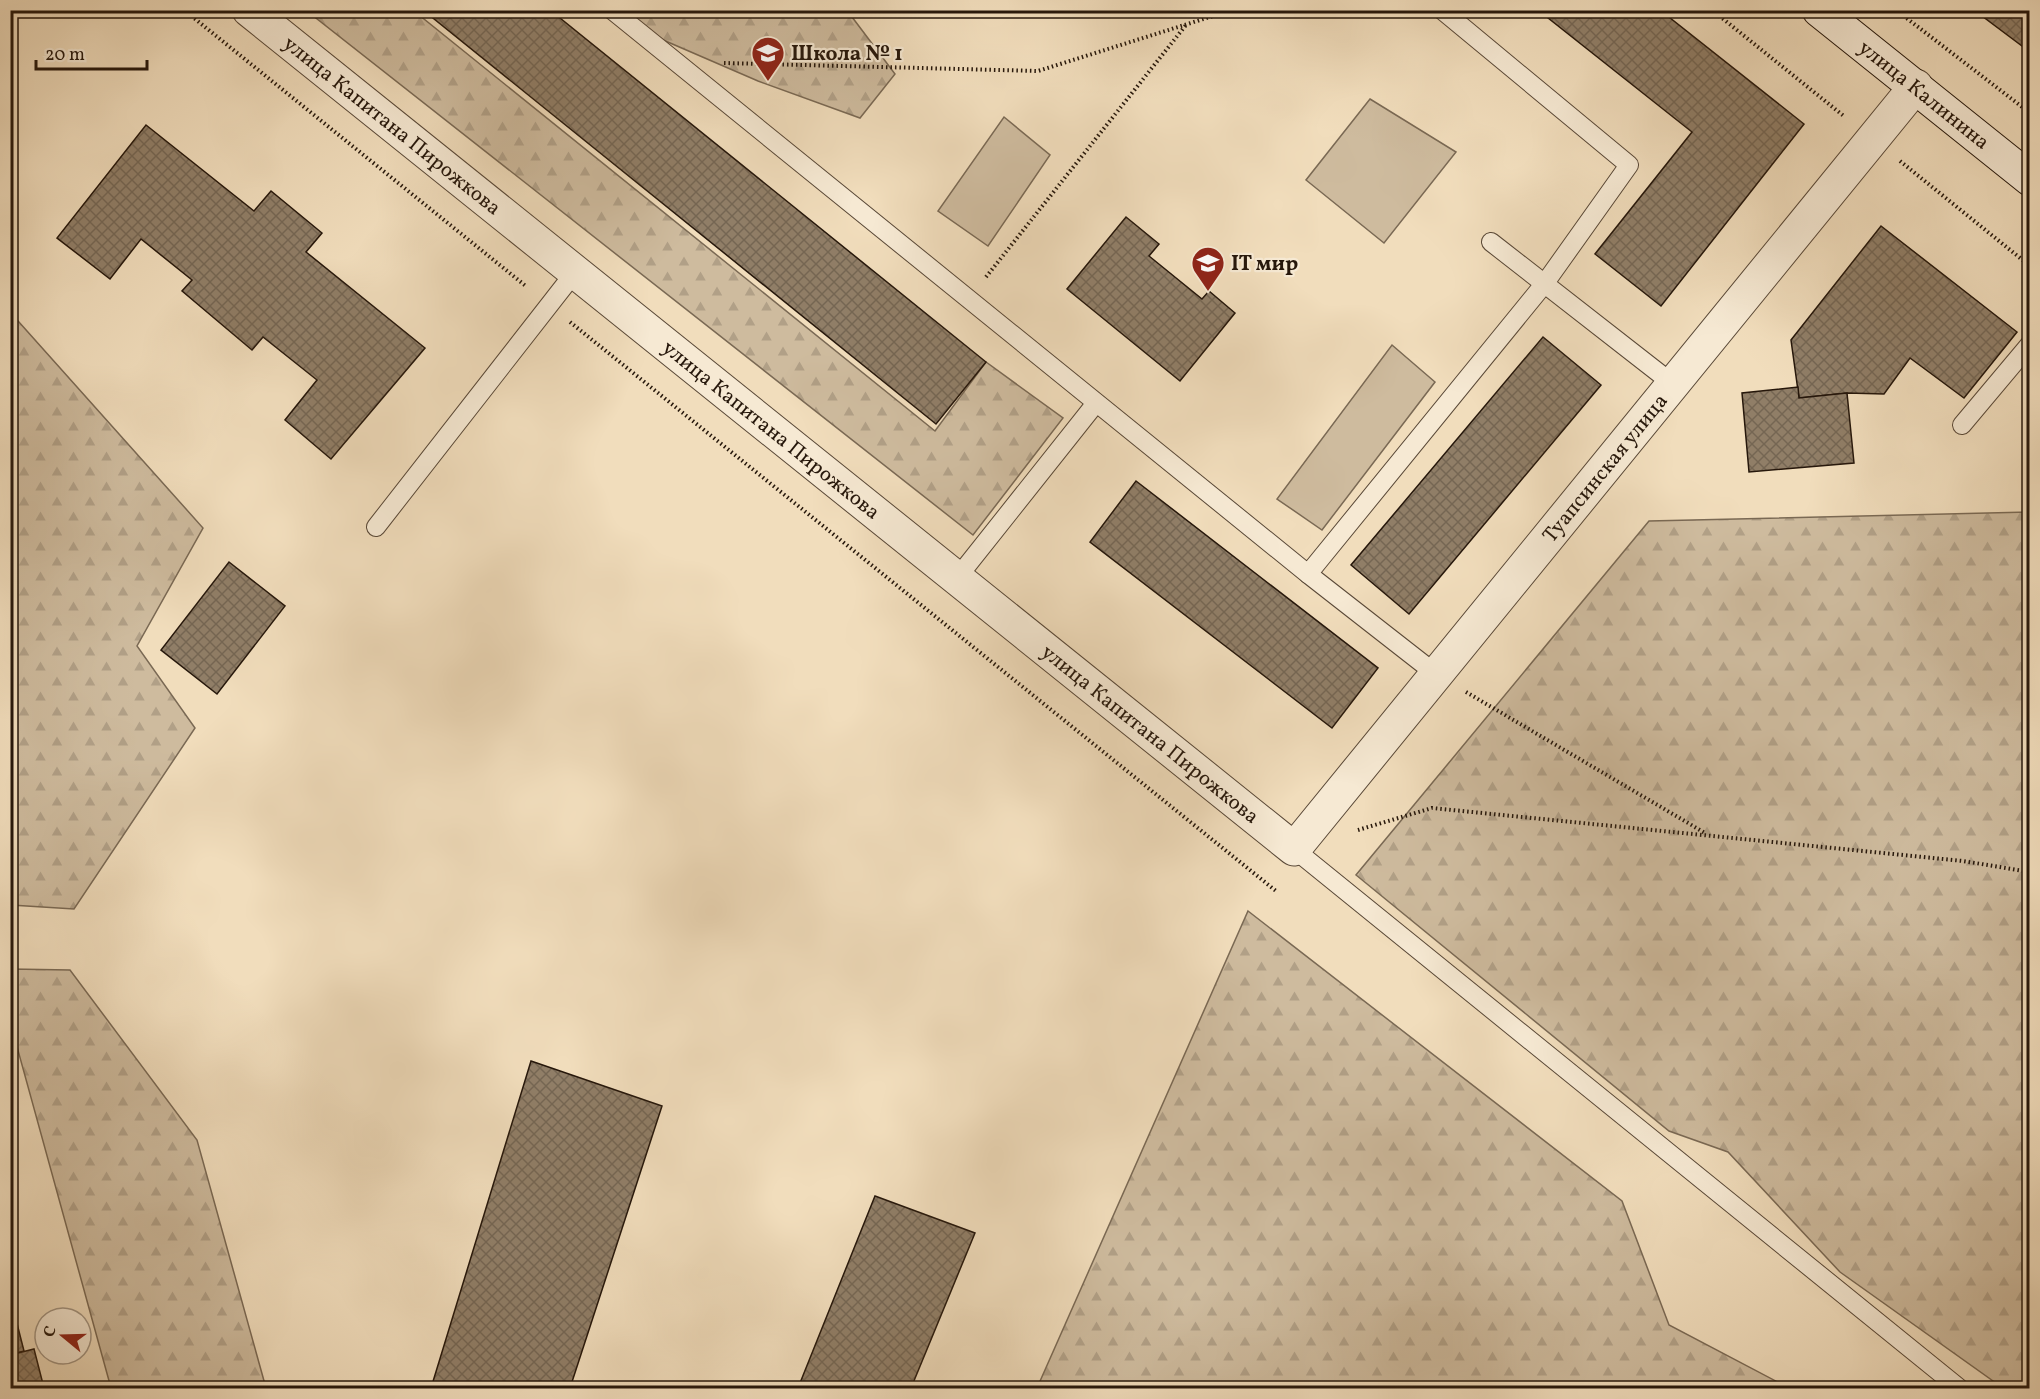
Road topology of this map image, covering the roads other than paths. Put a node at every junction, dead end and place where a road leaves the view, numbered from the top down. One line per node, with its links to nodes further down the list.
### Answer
1 (249, 10): 8 (street, улица Капитана Пирожкова)
2 (612, 10): 12 (lane)
3 (1442, 10): 9 (lane)
4 (1819, 10): 5 (street, улица Калинина)
5 (1916, 86): 6 (street, улица Калинина); 11 (street, Туапсинская улица)
6 (2030, 179)
7 (1491, 242): 9 (lane)
8 (575, 273): 14 (lane); 16 (street, улица Капитана Пирожкова)
9 (1545, 284): 11 (lane); 15 (lane)
10 (2030, 344): 13 (lane)
11 (1673, 384): 17 (street, Туапсинская улица)
12 (1096, 403): 15 (lane); 16 (lane)
13 (1962, 426)
14 (376, 527)
15 (1308, 574): 17 (lane)
16 (957, 578): 18 (street, улица Капитана Пирожкова)
17 (1436, 674): 18 (street, Туапсинская улица)
18 (1294, 849): 19 (lane)
19 (1959, 1389)

